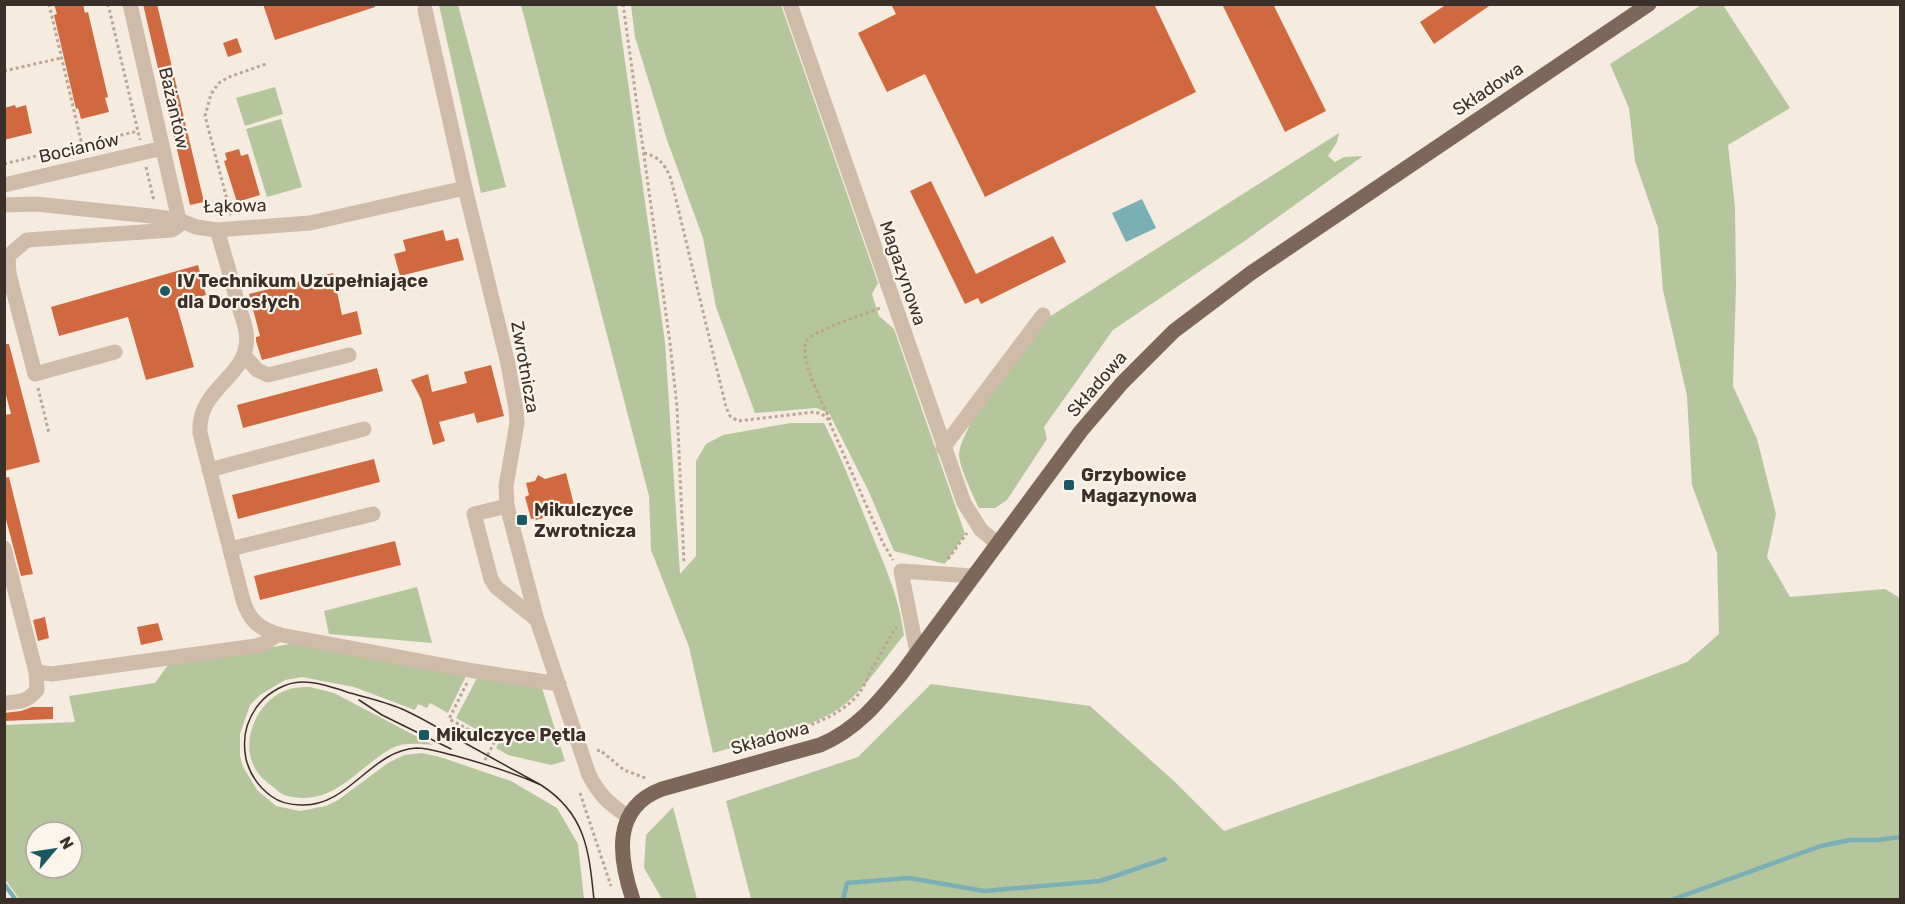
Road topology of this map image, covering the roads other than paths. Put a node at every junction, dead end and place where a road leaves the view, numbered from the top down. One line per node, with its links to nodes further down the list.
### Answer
1 (130, 4): 5 (street, Bażantów)
2 (790, 4): 16 (street, Magazynowa)
3 (1649, 4): 20 (main road, Składowa)
4 (425, 10): 7 (street, Zwrotnicza)
5 (163, 148): 6 (street, Bocianów); 9 (street, Bażantów)
6 (4, 185)
7 (465, 188): 10 (street, Łąkowa); 18 (street, Zwrotnicza)
8 (4, 205): 9 (street, Łąkowa)
9 (179, 220): 10 (street, Łąkowa); 12 (street)
10 (217, 230): 13 (street)
11 (1043, 315): 16 (street)
12 (115, 352)
13 (244, 355): 14 (street); 17 (street)
14 (349, 355)
15 (364, 429): 17 (street)
16 (943, 448): 20 (street, Magazynowa)
17 (209, 470): 22 (street)
18 (507, 506): 24 (street, Zwrotnicza); 24 (street)
19 (373, 514): 22 (street)
20 (997, 543): 23 (main road, Składowa)
21 (4, 548): 27 (street)
22 (230, 549): 25 (street)
23 (972, 576): 26 (main road, Składowa); 26 (street)
24 (537, 620): 28 (street, Zwrotnicza)
25 (278, 634): 27 (street); 28 (street)
26 (917, 652): 30 (main road, Składowa)
27 (36, 672): 29 (street)
28 (559, 684): 30 (street, Zwrotnicza)
29 (4, 703)
30 (628, 817): 31 (main road)
31 (633, 900)

